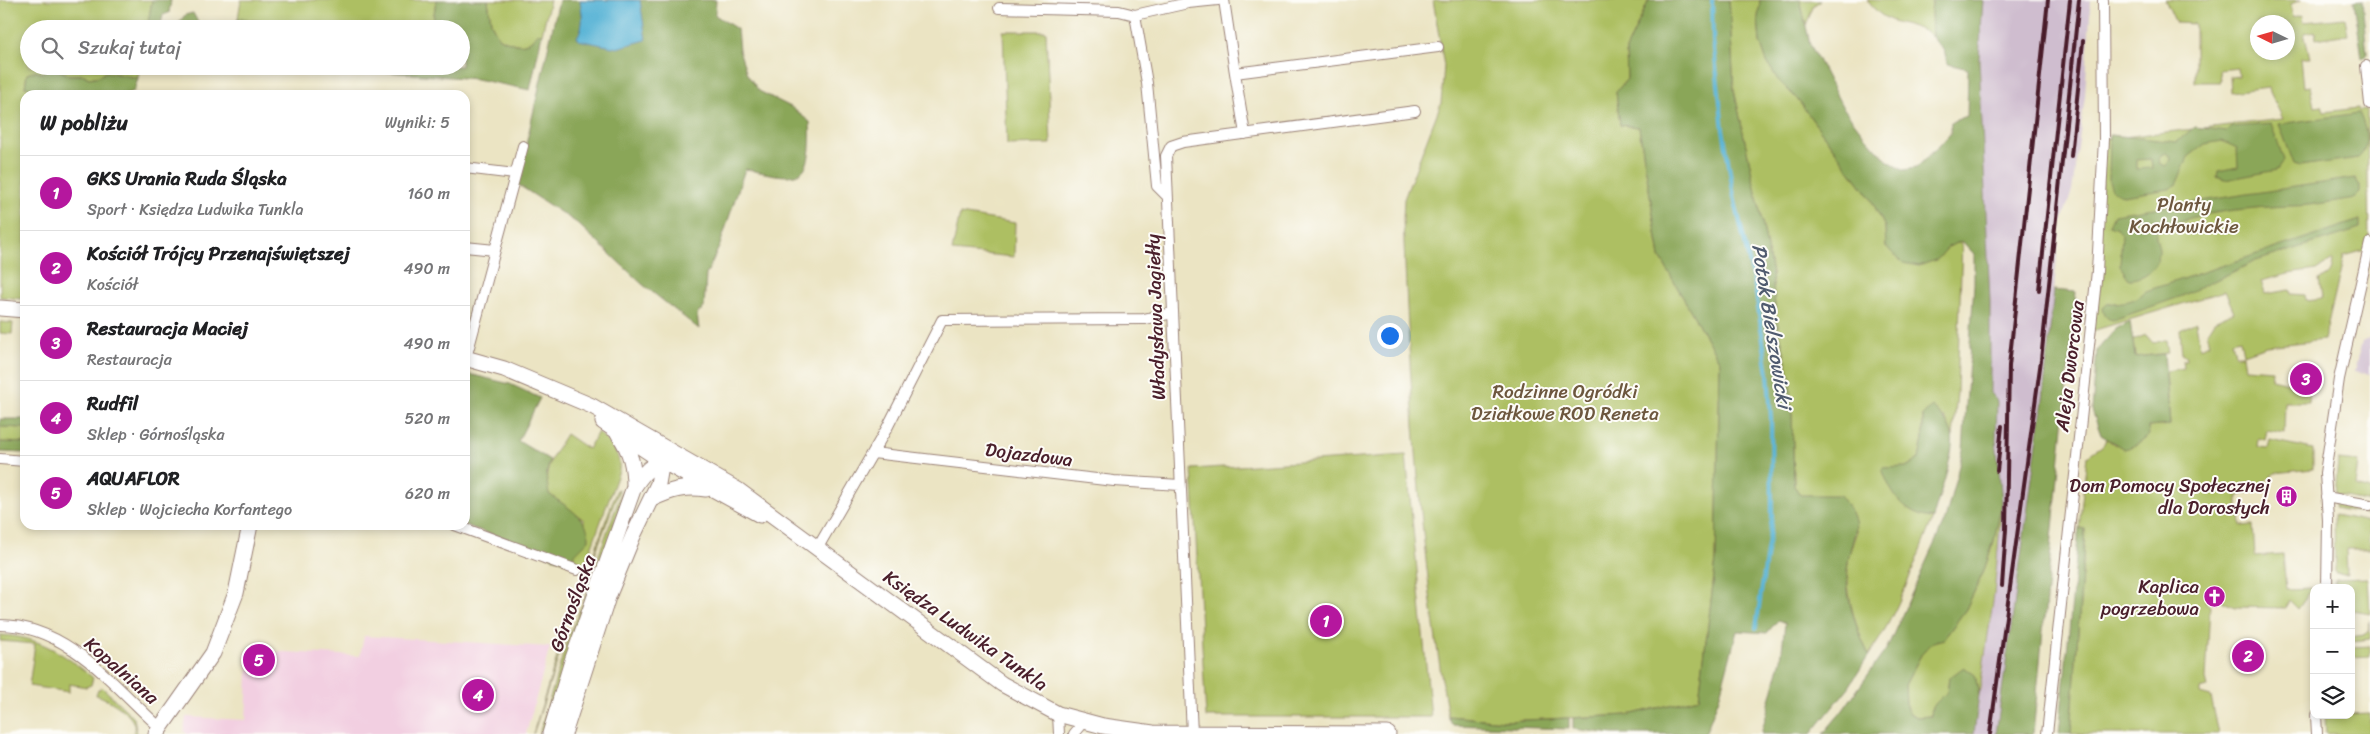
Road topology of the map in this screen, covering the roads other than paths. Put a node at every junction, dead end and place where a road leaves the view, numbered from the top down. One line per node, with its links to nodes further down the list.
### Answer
1 (1218, 0): 5 (street)
2 (1224, 0): 8 (street)
3 (2103, 0): 57 (street, Aleja Dworcowa)
4 (999, 8): 5 (street)
5 (1135, 15): 15 (street)
6 (1438, 47): 8 (street)
7 (2366, 66): 9 (street)
8 (1235, 73): 11 (street)
9 (2370, 104)
10 (1415, 111): 11 (street, Władysława Jagiełły)
11 (1245, 134): 15 (street, Władysława Jagiełły)
12 (523, 146): 14 (street)
13 (470, 169): 14 (street)
14 (516, 174): 18 (street)
15 (1167, 196): 21 (street, Władysława Jagiełły)
16 (2370, 243): 35 (street)
17 (470, 248): 18 (street)
18 (495, 250): 22 (street)
19 (0, 308): 20 (street)
20 (20, 310)
21 (1173, 313): 27 (street); 32 (street, Władysława Jagiełły)
22 (470, 343)
23 (470, 359): 24 (street, Księdza Ludwika Tunkla)
24 (564, 393): 25 (street, Księdza Ludwika Tunkla); 26 (street, Księdza Ludwika Tunkla)
25 (617, 432): 31 (street, Księdza Ludwika Tunkla); 33 (street, Górnośląska)
26 (657, 443): 28 (street, Księdza Ludwika Tunkla); 31 (street, Górnośląska)
27 (873, 453): 32 (street, Dojazdowa); 41 (street)
28 (681, 458): 31 (street, Górnośląska); 40 (street, Księdza Ludwika Tunkla)
29 (0, 459): 30 (street)
30 (20, 460)
31 (662, 461): 33 (street, Górnośląska); 34 (street, Księdza Ludwika Tunkla); 36 (street, Górnośląska)
32 (1180, 485): 54 (street, Władysława Jagiełły)
33 (634, 487): 49 (street, Górnośląska)
34 (712, 490): 36 (street); 40 (street, Księdza Ludwika Tunkla)
35 (2326, 497): 37 (street); 43 (street)
36 (652, 499): 50 (street, Górnośląska)
37 (2370, 505)
38 (249, 530): 48 (street)
39 (469, 530): 42 (street)
40 (802, 538): 41 (street, Księdza Ludwika Tunkla)
41 (817, 549): 45 (street, Księdza Ludwika Tunkla)
42 (577, 570)
43 (2327, 584)
44 (0, 625): 48 (street, Kopalniana)
45 (1058, 714): 47 (street, Księdza Ludwika Tunkla); 51 (street)
46 (2316, 719): 58 (street)
47 (1084, 722): 52 (street); 53 (street, Księdza Ludwika Tunkla)
48 (159, 733)
49 (550, 734)
50 (564, 734)
51 (1059, 734)
52 (1074, 734)
53 (1153, 734): 54 (street, Księdza Ludwika Tunkla)
54 (1192, 734): 55 (street, Księdza Ludwika Tunkla)
55 (1299, 734): 56 (street, Księdza Ludwika Tunkla)
56 (1388, 734)
57 (2047, 734)
58 (2317, 734)

